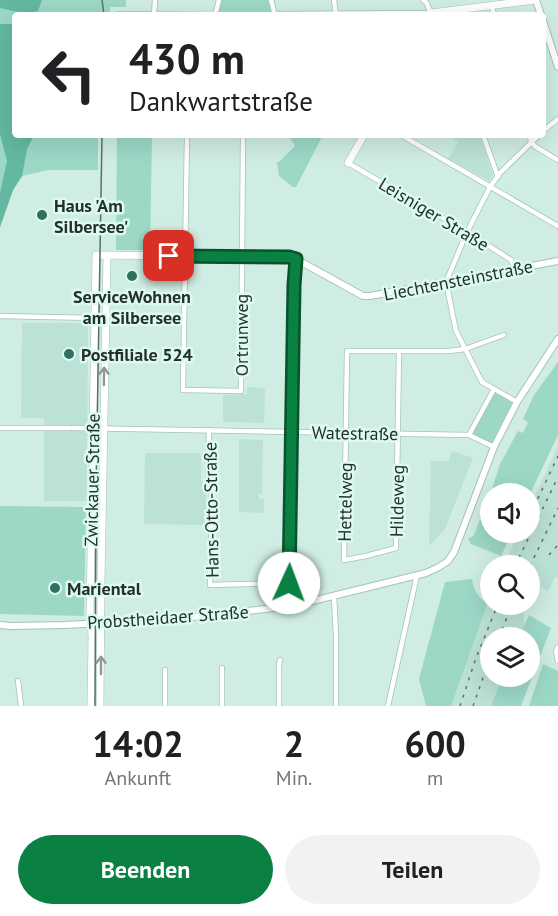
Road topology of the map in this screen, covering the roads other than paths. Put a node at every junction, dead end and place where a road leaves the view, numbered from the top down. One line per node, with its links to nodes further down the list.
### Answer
1 (536, 0): 2 (main road)
2 (492, 6): 3 (main road); 4 (street)
3 (455, 12)
4 (494, 12)
5 (546, 30): 6 (street)
6 (558, 67)
7 (558, 119): 8 (street)
8 (546, 129)
9 (187, 138): 24 (street)
10 (243, 138): 25 (street)
11 (362, 138): 18 (main road)
12 (406, 138): 20 (street)
13 (484, 138): 19 (street)
14 (530, 138): 16 (street)
15 (536, 138): 16 (street)
16 (531, 142): 17 (street); 19 (street)
17 (558, 160)
18 (348, 163): 22 (street, Leisniger Straße)
19 (498, 177): 20 (street)
20 (490, 187): 21 (street); 22 (street)
21 (558, 226)
22 (467, 232): 28 (street, Leisniger Straße); 29 (street)
23 (107, 255): 24 (main road); 31 (main road, Zwickauer Straße); 40 (main road, Zwickauer Straße, one-way to 23)
24 (185, 256): 25 (main road); 25 (street, Ortrunweg)
25 (242, 257): 26 (main road)
26 (296, 259): 29 (street, Liechtensteinstraße); 42 (street)
27 (558, 261): 28 (street, Liechtensteinstraße)
28 (515, 269): 29 (street, Liechtensteinstraße)
29 (446, 282): 34 (street)
30 (0, 316): 31 (street)
31 (95, 318): 39 (main road, Zwickauer Straße)
32 (504, 335): 34 (street)
33 (558, 339): 37 (street)
34 (465, 349): 35 (street); 36 (street)
35 (399, 351): 43 (street, Hettelweg); 44 (street, Hildeweg)
36 (494, 389): 37 (street); 45 (street)
37 (517, 402): 46 (street)
38 (0, 428): 39 (street, Watestraße)
39 (92, 428): 40 (street, Watestraße); 52 (main road, Zwickauer Straße)
40 (105, 428): 41 (street, Watestraße); 53 (main road, Zwickauer Straße)
41 (209, 430): 42 (street, Watestraße); 49 (street, Hans-Otto-Straße)
42 (292, 432): 43 (street, Watestraße); 49 (street)
43 (346, 432): 44 (street, Watestraße); 47 (street, Hettelweg)
44 (398, 434): 45 (street, Watestraße); 47 (street, Hildeweg)
45 (469, 435): 46 (street, Watestraße)
46 (494, 447): 48 (street, Probstheidaer Straße)
47 (366, 556)
48 (417, 575): 50 (street, Probstheidaer Straße); 68 (street)
49 (289, 583): 51 (street)
50 (334, 596): 51 (street, Probstheidaer Straße); 67 (street)
51 (292, 606): 53 (street, Probstheidaer Straße)
52 (90, 624): 53 (street, Probstheidaer Straße); 54 (street, Probstheidaer Straße); 62 (main road, Zwickauer Straße)
53 (101, 624): 63 (main road, Zwickauer Straße, one-way to 53)
54 (0, 625)
55 (558, 647): 57 (street)
56 (280, 660): 66 (street)
57 (558, 661)
58 (222, 668): 65 (street)
59 (165, 670): 64 (street)
60 (18, 681): 61 (street)
61 (21, 706)
62 (91, 706)
63 (100, 706)
64 (165, 706)
65 (222, 706)
66 (279, 706)
67 (336, 706)
68 (388, 706)

